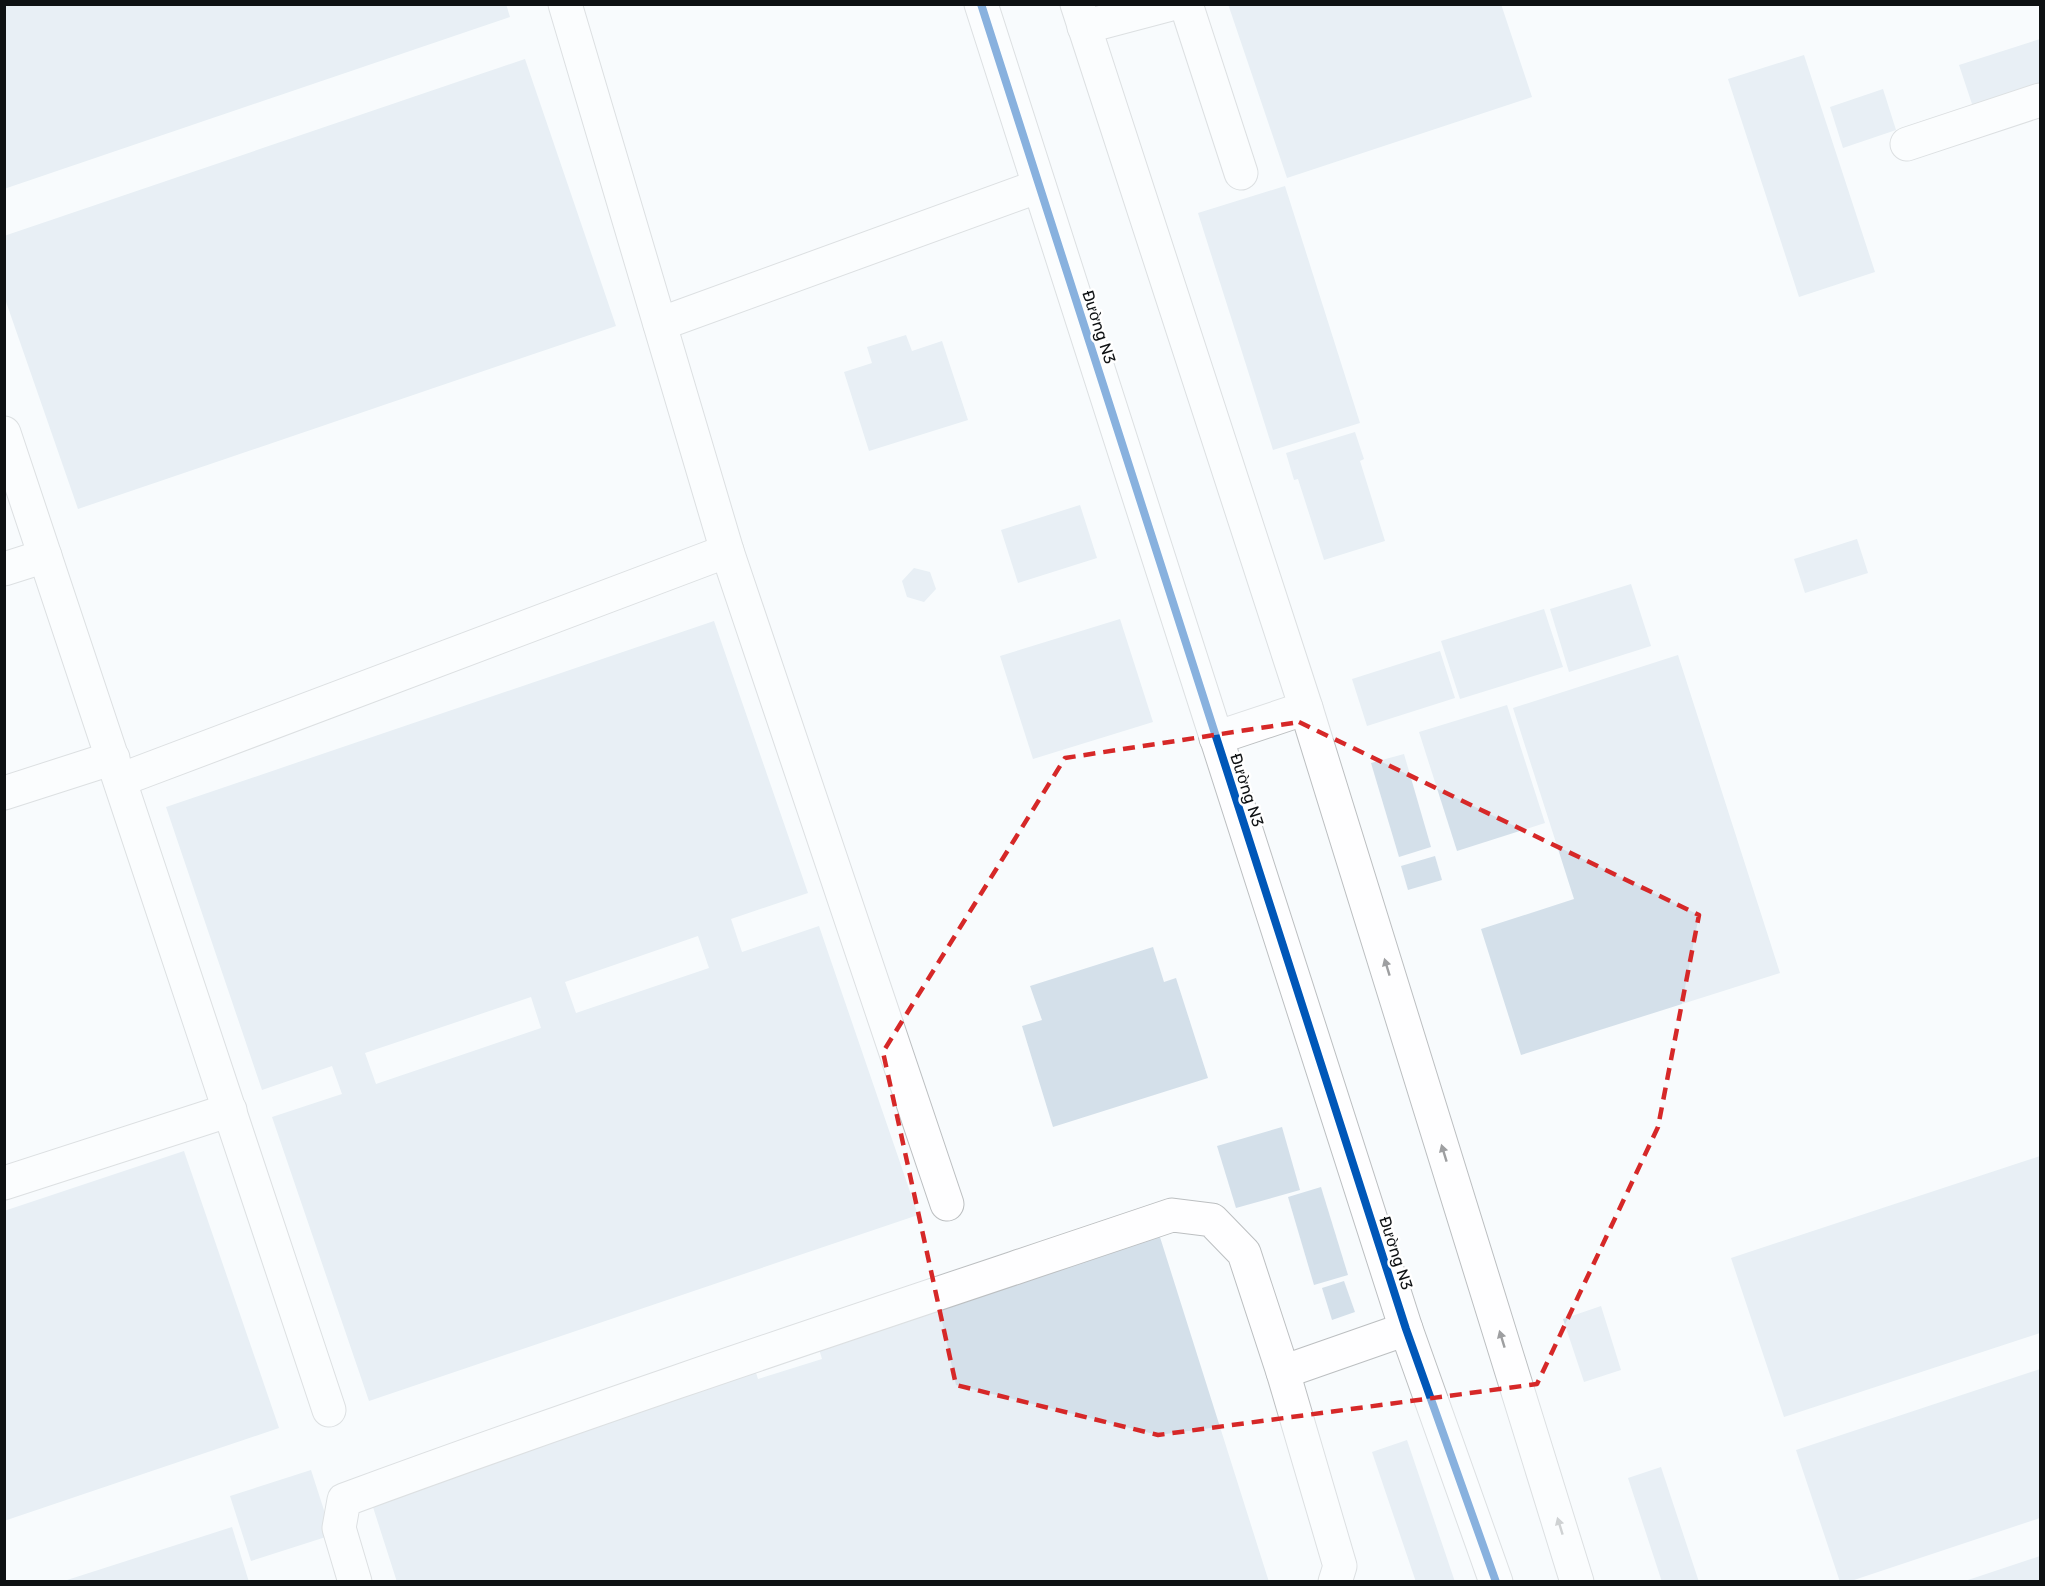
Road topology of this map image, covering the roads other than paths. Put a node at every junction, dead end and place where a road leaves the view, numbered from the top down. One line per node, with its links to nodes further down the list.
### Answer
1 (565, 4): 10 (street)
2 (981, 4): 9 (street, Đường N3)
3 (1171, 4): 5 (street)
4 (1186, 4): 8 (street)
5 (1080, 16): 15 (street)
6 (2040, 100): 7 (street)
7 (1907, 144)
8 (1241, 173)
9 (1039, 186): 10 (street); 16 (street, Đường N3)
10 (660, 324): 12 (street)
11 (4, 433): 13 (street)
12 (727, 551): 17 (street); 21 (street)
13 (45, 556): 14 (street); 17 (street)
14 (4, 569)
15 (1306, 708): 16 (street); 28 (street, one-way to 15)
16 (1216, 738): 22 (street, Đường N3)
17 (116, 769): 18 (street); 19 (street)
18 (4, 792)
19 (230, 1110): 20 (street); 24 (street)
20 (4, 1183)
21 (947, 1204)
22 (1406, 1329): 23 (street); 27 (street, Đường N3)
23 (1283, 1372): 25 (street); 26 (street)
24 (330, 1410)
25 (355, 1581)
26 (1335, 1581)
27 (1496, 1581)
28 (1577, 1581)

